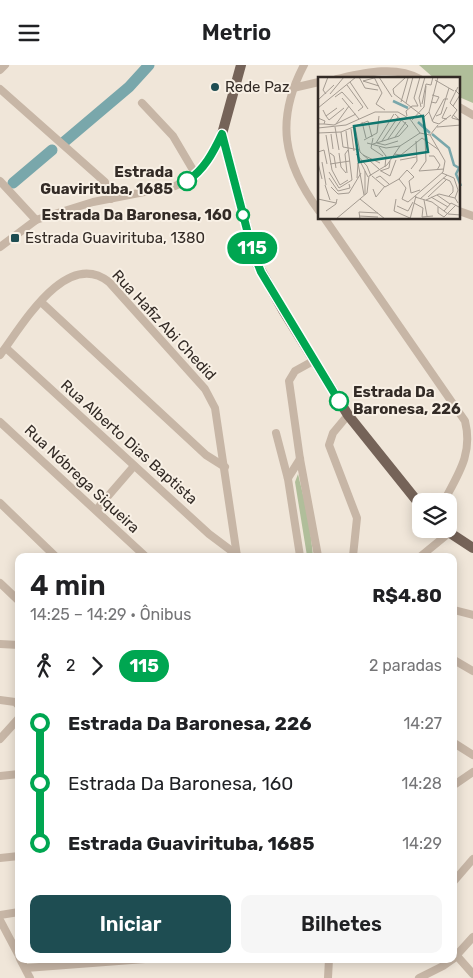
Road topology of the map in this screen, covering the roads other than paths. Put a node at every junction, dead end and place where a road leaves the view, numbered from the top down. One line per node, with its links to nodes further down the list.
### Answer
1 (5, 65): 4 (street)
2 (241, 65): 13 (main road)
3 (304, 65): 8 (street)
4 (0, 70)
5 (347, 77): 6 (street)
6 (416, 77)
7 (318, 82): 8 (street)
8 (293, 88): 17 (street)
9 (0, 89): 16 (street)
10 (142, 103): 14 (street)
11 (460, 108): 12 (street)
12 (473, 115)
13 (222, 134): 14 (street); 26 (main road)
14 (196, 175): 16 (street)
15 (0, 181): 21 (street)
16 (111, 199): 21 (street)
17 (316, 201)
18 (460, 211): 19 (street)
19 (473, 216)
20 (326, 220): 34 (street)
21 (36, 221): 22 (street)
22 (0, 247)
23 (41, 302): 24 (street, Rua Hafiz Abi Chedid); 32 (street); 32 (street, Rua Hafiz Abi Chedid)
24 (6, 348): 25 (street, Rua Hafiz Abi Chedid); 31 (street, Rua Alberto Dias Baptista)
25 (0, 355)
26 (314, 360): 27 (main road); 30 (street)
27 (348, 415): 35 (main road); 47 (street)
28 (0, 422): 37 (street, Rua Nóbrega Siqueira)
29 (276, 433): 33 (street)
30 (300, 459): 33 (street); 46 (street)
31 (134, 466): 37 (street); 43 (street, Rua Alberto Dias Baptista)
32 (225, 467): 44 (street, Rua Hafiz Abi Chedid)
33 (288, 479): 45 (street)
34 (448, 493)
35 (412, 495)
36 (0, 503): 41 (street)
37 (96, 510): 42 (street, Rua Nóbrega Siqueira)
38 (440, 538): 48 (street)
39 (457, 538): 40 (main road)
40 (473, 549)
41 (52, 553)
42 (142, 553)
43 (234, 553)
44 (237, 553)
45 (300, 553)
46 (317, 553)
47 (353, 553)
48 (424, 553)
49 (0, 583): 50 (street)
50 (15, 597)
51 (457, 611): 52 (street)
52 (473, 615)
53 (0, 644): 54 (street)
54 (15, 645)
55 (457, 661): 56 (street)
56 (473, 671)
57 (0, 700): 58 (street)
58 (15, 703)
59 (15, 722): 60 (street)
60 (0, 739)
61 (457, 745): 62 (street)
62 (473, 755)
63 (473, 772): 66 (street)
64 (15, 774): 65 (street)
65 (0, 775)
66 (457, 783)
67 (15, 856): 68 (street)
68 (0, 858)
69 (473, 859): 70 (street)
70 (457, 878)
71 (15, 913): 72 (street)
72 (0, 915)
73 (0, 920): 75 (street)
74 (473, 937): 76 (street)
75 (15, 948)
76 (457, 956)
77 (457, 959): 82 (street)
78 (23, 963): 83 (street)
79 (92, 963): 83 (street)
80 (329, 963): 86 (street)
81 (448, 963): 87 (street)
82 (469, 963): 84 (street)
83 (26, 968): 85 (street)
84 (473, 974)
85 (30, 978)
86 (328, 978)
87 (419, 978)

